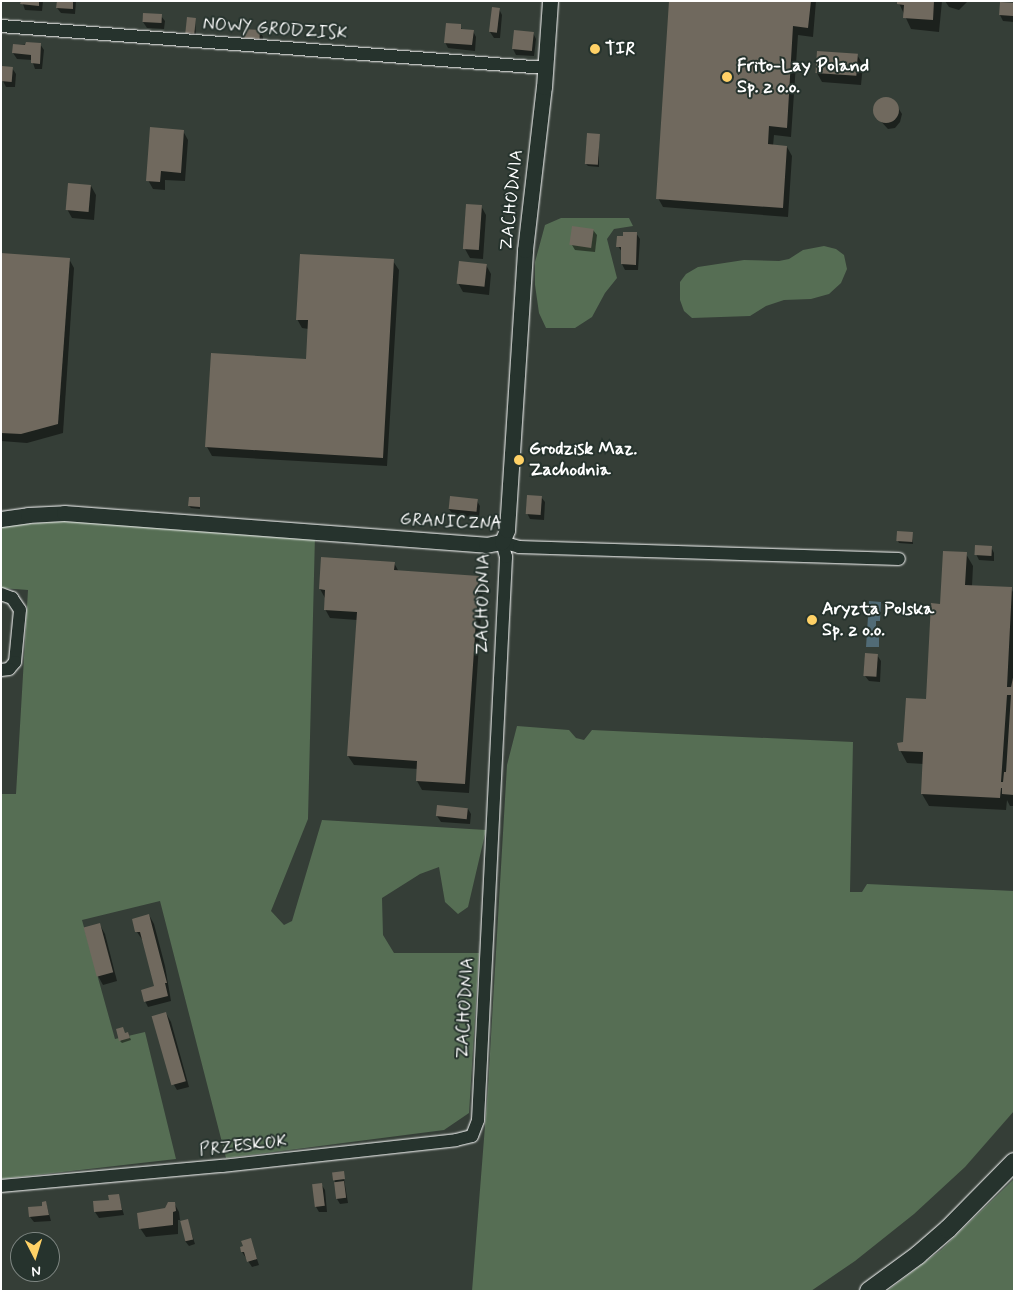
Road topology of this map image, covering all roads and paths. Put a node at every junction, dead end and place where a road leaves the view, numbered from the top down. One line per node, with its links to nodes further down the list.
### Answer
1 (550, 1): 3 (street, ZACHODNIA)
2 (1, 26): 3 (street, NOWY GRODZISK)
3 (546, 68): 5 (street, ZACHODNIA)
4 (1, 519): 5 (street, GRANICZNA)
5 (502, 542): 6 (street, GRANICZNA); 9 (street, ZACHODNIA)
6 (899, 559)
7 (1, 594): 8 (street)
8 (1, 670)
9 (478, 1120): 11 (street, PRZESKOK)
10 (1014, 1162): 12 (main road)
11 (1, 1186)
12 (869, 1291)

